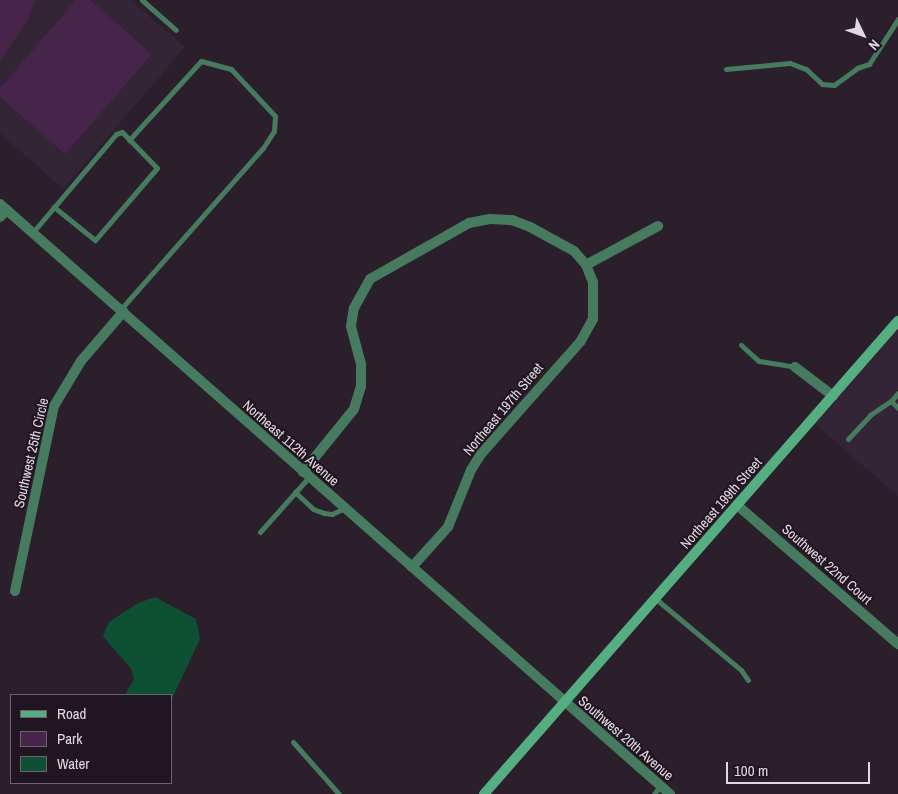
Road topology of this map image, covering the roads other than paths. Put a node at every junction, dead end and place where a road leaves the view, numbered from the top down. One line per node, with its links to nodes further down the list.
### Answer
1 (142, 0): 3 (lane)
2 (898, 19): 4 (lane)
3 (176, 30)
4 (726, 69)
5 (129, 140): 6 (lane); 6 (lane); 11 (lane)
6 (54, 207): 9 (lane)
7 (2, 210): 9 (street, Northeast 112th Avenue)
8 (658, 226): 10 (street)
9 (32, 232): 11 (street, Northeast 112th Avenue)
10 (586, 265): 20 (street); 25 (street, Northeast 197th Street)
11 (121, 311): 20 (street, Northeast 112th Avenue); 26 (street, Southwest 25th Circle)
12 (898, 321): 16 (main road, Northeast 199th Street)
13 (741, 345): 14 (lane)
14 (795, 367): 16 (street)
15 (898, 393): 17 (lane)
16 (833, 396): 22 (main road, Northeast 199th Street)
17 (891, 401): 18 (lane); 19 (lane)
18 (898, 408)
19 (848, 439)
20 (306, 474): 21 (lane); 23 (street, Northeast 112th Avenue)
21 (295, 492): 23 (lane); 24 (lane)
22 (737, 505): 27 (main road, Northeast 199th Street); 28 (street, Southwest 22nd Court)
23 (344, 508): 25 (street, Northeast 112th Avenue)
24 (260, 532)
25 (412, 567): 30 (street, Northeast 112th Avenue)
26 (15, 591)
27 (655, 598): 29 (lane); 30 (main road, Northeast 199th Street)
28 (898, 644)
29 (748, 680)
30 (564, 702): 32 (street, Southwest 20th Avenue); 34 (main road, Northeast 199th Street)
31 (293, 742): 33 (lane)
32 (657, 790): 35 (street, Southwest 20th Avenue)
33 (339, 794)
34 (484, 794)
35 (670, 794)

